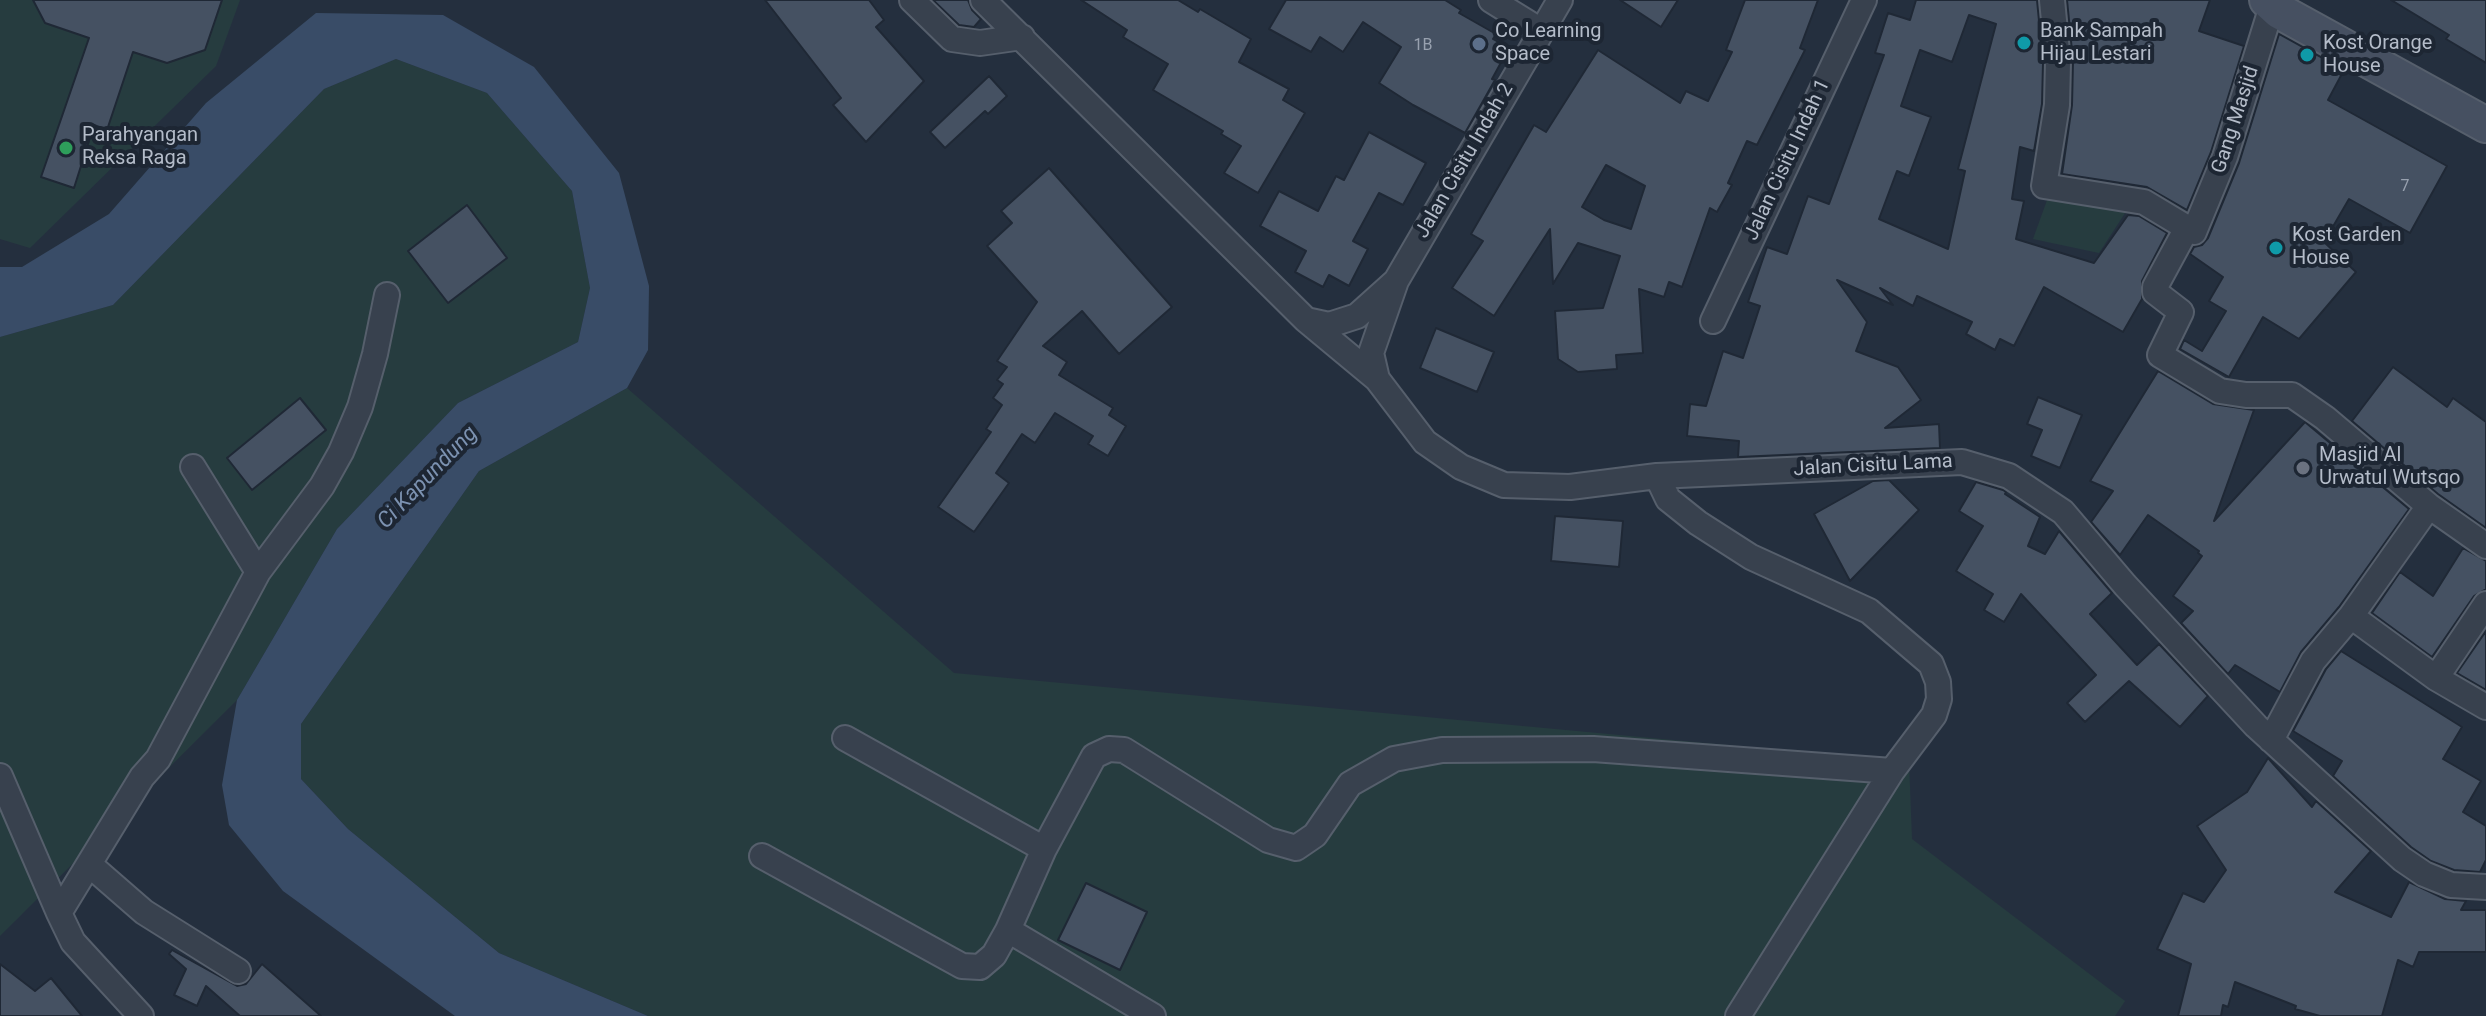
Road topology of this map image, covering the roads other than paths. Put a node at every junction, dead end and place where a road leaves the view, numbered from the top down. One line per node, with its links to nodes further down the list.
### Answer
1 (912, 0): 9 (street)
2 (983, 0): 9 (street, Jalan Cisitu Lama)
3 (1491, 0): 8 (street)
4 (1560, 0): 8 (street, Jalan Cisitu Indah 2)
5 (1864, 0): 15 (street, Jalan Cisitu Indah 1)
6 (2052, 0): 11 (street)
7 (2270, 3): 10 (street); 11 (street, Gang Masjid)
8 (1541, 31): 12 (street, Jalan Cisitu Indah 2)
9 (1022, 37): 14 (street, Jalan Cisitu Lama)
10 (2486, 125)
11 (2191, 230): 19 (street, Gang Masjid)
12 (1396, 281): 14 (street); 16 (street)
13 (387, 295): 21 (street)
14 (1306, 320): 16 (street, Jalan Cisitu Lama)
15 (1713, 321)
16 (1377, 379): 18 (street, Jalan Cisitu Lama)
17 (193, 467): 21 (street)
18 (1657, 476): 27 (street, Jalan Cisitu Lama); 28 (street)
19 (2429, 506): 20 (street); 23 (street)
20 (2486, 546)
21 (258, 572): 32 (street)
22 (2486, 604): 24 (street)
23 (2351, 616): 24 (street); 27 (street)
24 (2436, 678): 25 (street)
25 (2486, 707)
26 (845, 738): 30 (street)
27 (2271, 740): 33 (street, Jalan Cisitu Lama)
28 (1892, 771): 30 (street); 39 (street)
29 (0, 776): 34 (street)
30 (1044, 849): 35 (street)
31 (762, 856): 35 (street)
32 (90, 865): 34 (street); 36 (street)
33 (2486, 887)
34 (59, 913): 37 (street)
35 (1008, 930): 38 (street)
36 (238, 971)
37 (141, 1016)
38 (1153, 1016)
39 (1738, 1016)

